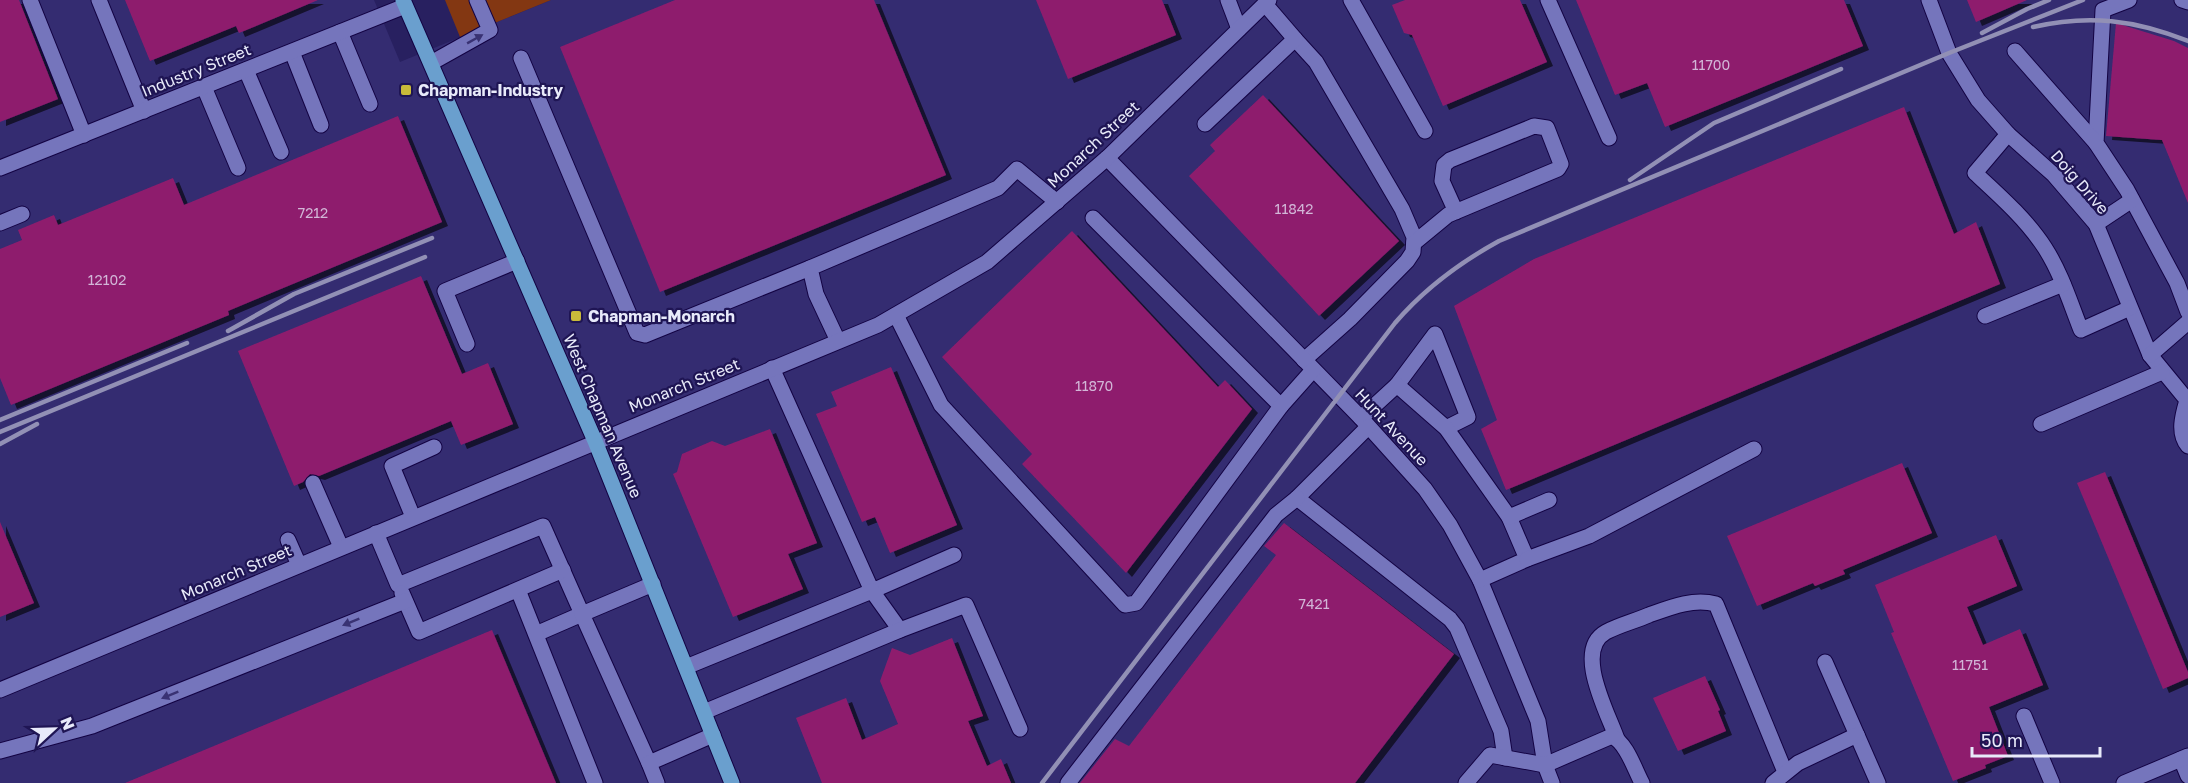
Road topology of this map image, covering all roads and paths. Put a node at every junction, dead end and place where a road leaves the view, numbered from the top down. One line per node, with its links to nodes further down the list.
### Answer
1 (30, 0): 28 (street)
2 (99, 0): 23 (street)
3 (477, 0): 19 (street, one-way to 3)
4 (1228, 0): 13 (street)
5 (1351, 0): 26 (street)
6 (1548, 0): 29 (street)
7 (1929, 0): 27 (street, Doig Drive)
8 (2129, 0): 30 (street)
9 (2182, 0): 11 (street)
10 (1267, 2): 13 (street, Monarch Street); 15 (street)
11 (2188, 2)
12 (404, 3): 14 (street, Industry Street); 19 (main road, West Chapman Avenue)
13 (1239, 29): 32 (street, Monarch Street)
14 (340, 32): 16 (street, Industry Street); 22 (street)
15 (1295, 39): 24 (street); 42 (street)
16 (292, 51): 20 (street, Industry Street); 25 (street)
17 (2015, 51): 30 (street)
18 (521, 58): 44 (street)
19 (431, 63): 43 (main road, West Chapman Avenue)
20 (246, 70): 21 (street, Industry Street); 31 (street)
21 (204, 87): 23 (street, Industry Street); 34 (street)
22 (370, 104)
23 (144, 111): 28 (street, Industry Street)
24 (1205, 124)
25 (321, 125)
26 (1425, 131)
27 (2008, 134): 41 (street, Doig Drive); 45 (street)
28 (84, 135): 33 (street, Industry Street)
29 (1609, 138)
30 (2096, 142): 35 (street)
31 (281, 152)
32 (1107, 158): 36 (street, Monarch Street); 54 (street, Hunt Avenue)
33 (0, 168)
34 (238, 168)
35 (2132, 200): 41 (street); 47 (street)
36 (1057, 202): 44 (street); 48 (street, Monarch Street)
37 (1456, 212): 37 (street); 42 (street)
38 (22, 214): 40 (street)
39 (1093, 218): 59 (street)
40 (0, 223)
41 (2096, 224): 46 (street, Doig Drive)
42 (1414, 243): 54 (street)
43 (517, 261): 52 (street); 63 (main road, West Chapman Avenue)
44 (810, 268): 51 (street)
45 (2063, 284): 46 (street); 49 (street)
46 (2130, 308): 53 (street, Doig Drive)
47 (2188, 312)
48 (896, 315): 51 (street, Monarch Street); 59 (street)
49 (1985, 316)
50 (2188, 322): 53 (street)
51 (838, 341): 55 (street, Monarch Street)
52 (468, 344)
53 (2150, 355): 56 (street, Doig Drive)
54 (1309, 365): 59 (street); 60 (street, Hunt Avenue)
55 (772, 368): 63 (street, Monarch Street); 83 (street)
56 (2162, 372): 58 (street, Doig Drive); 61 (street)
57 (1397, 385): 60 (street); 62 (street); 62 (street)
58 (2187, 400): 65 (street)
59 (1281, 406)
60 (1365, 422): 68 (street); 79 (street, Hunt Avenue)
61 (2041, 424)
62 (1446, 429): 71 (street)
63 (596, 441): 70 (street, Monarch Street); 80 (main road, West Chapman Avenue)
64 (435, 447): 70 (street)
65 (2188, 447)
66 (1754, 449): 76 (street)
67 (313, 483): 74 (street)
68 (1297, 498): 99 (street); 107 (street)
69 (1549, 500): 71 (street)
70 (413, 517): 72 (street, Monarch Street)
71 (1509, 517): 76 (street)
72 (375, 532): 74 (street, Monarch Street); 81 (street)
73 (288, 540): 77 (street)
74 (341, 547): 77 (street, Monarch Street)
75 (954, 555): 83 (street)
76 (1527, 559): 79 (street)
77 (299, 565): 90 (street, Monarch Street)
78 (563, 570): 81 (street); 82 (street); 85 (street)
79 (1480, 580): 101 (street, Hunt Avenue)
80 (653, 584): 85 (street); 89 (main road, West Chapman Avenue)
81 (398, 585): 84 (street)
82 (518, 590): 84 (street); 87 (street)
83 (872, 591): 86 (street); 89 (street)
84 (405, 601): 97 (street, one-way to 97)
85 (582, 614): 87 (street); 100 (street)
86 (900, 630): 91 (street); 93 (street)
87 (536, 634): 104 (street)
88 (1825, 662): 95 (street)
89 (686, 668): 91 (main road, West Chapman Avenue)
90 (0, 690)
91 (704, 712): 94 (main road, West Chapman Avenue)
92 (2024, 716): 112 (street)
93 (1020, 729)
94 (713, 735): 100 (street); 106 (main road, West Chapman Avenue)
95 (1857, 735): 103 (street); 111 (street)
96 (1617, 739): 101 (street); 103 (street); 110 (street)
97 (0, 751)
98 (2184, 757): 102 (street); 113 (street)
99 (1505, 758): 101 (street); 108 (street)
100 (649, 763): 105 (street)
101 (1545, 765): 109 (street, Hunt Avenue)
102 (2188, 776)
103 (1779, 778)
104 (595, 783)
105 (657, 783)
106 (732, 783)
107 (1068, 783)
108 (1466, 783)
109 (1552, 783)
110 (1642, 783)
111 (1878, 783)
112 (2052, 783)
113 (2124, 783)

